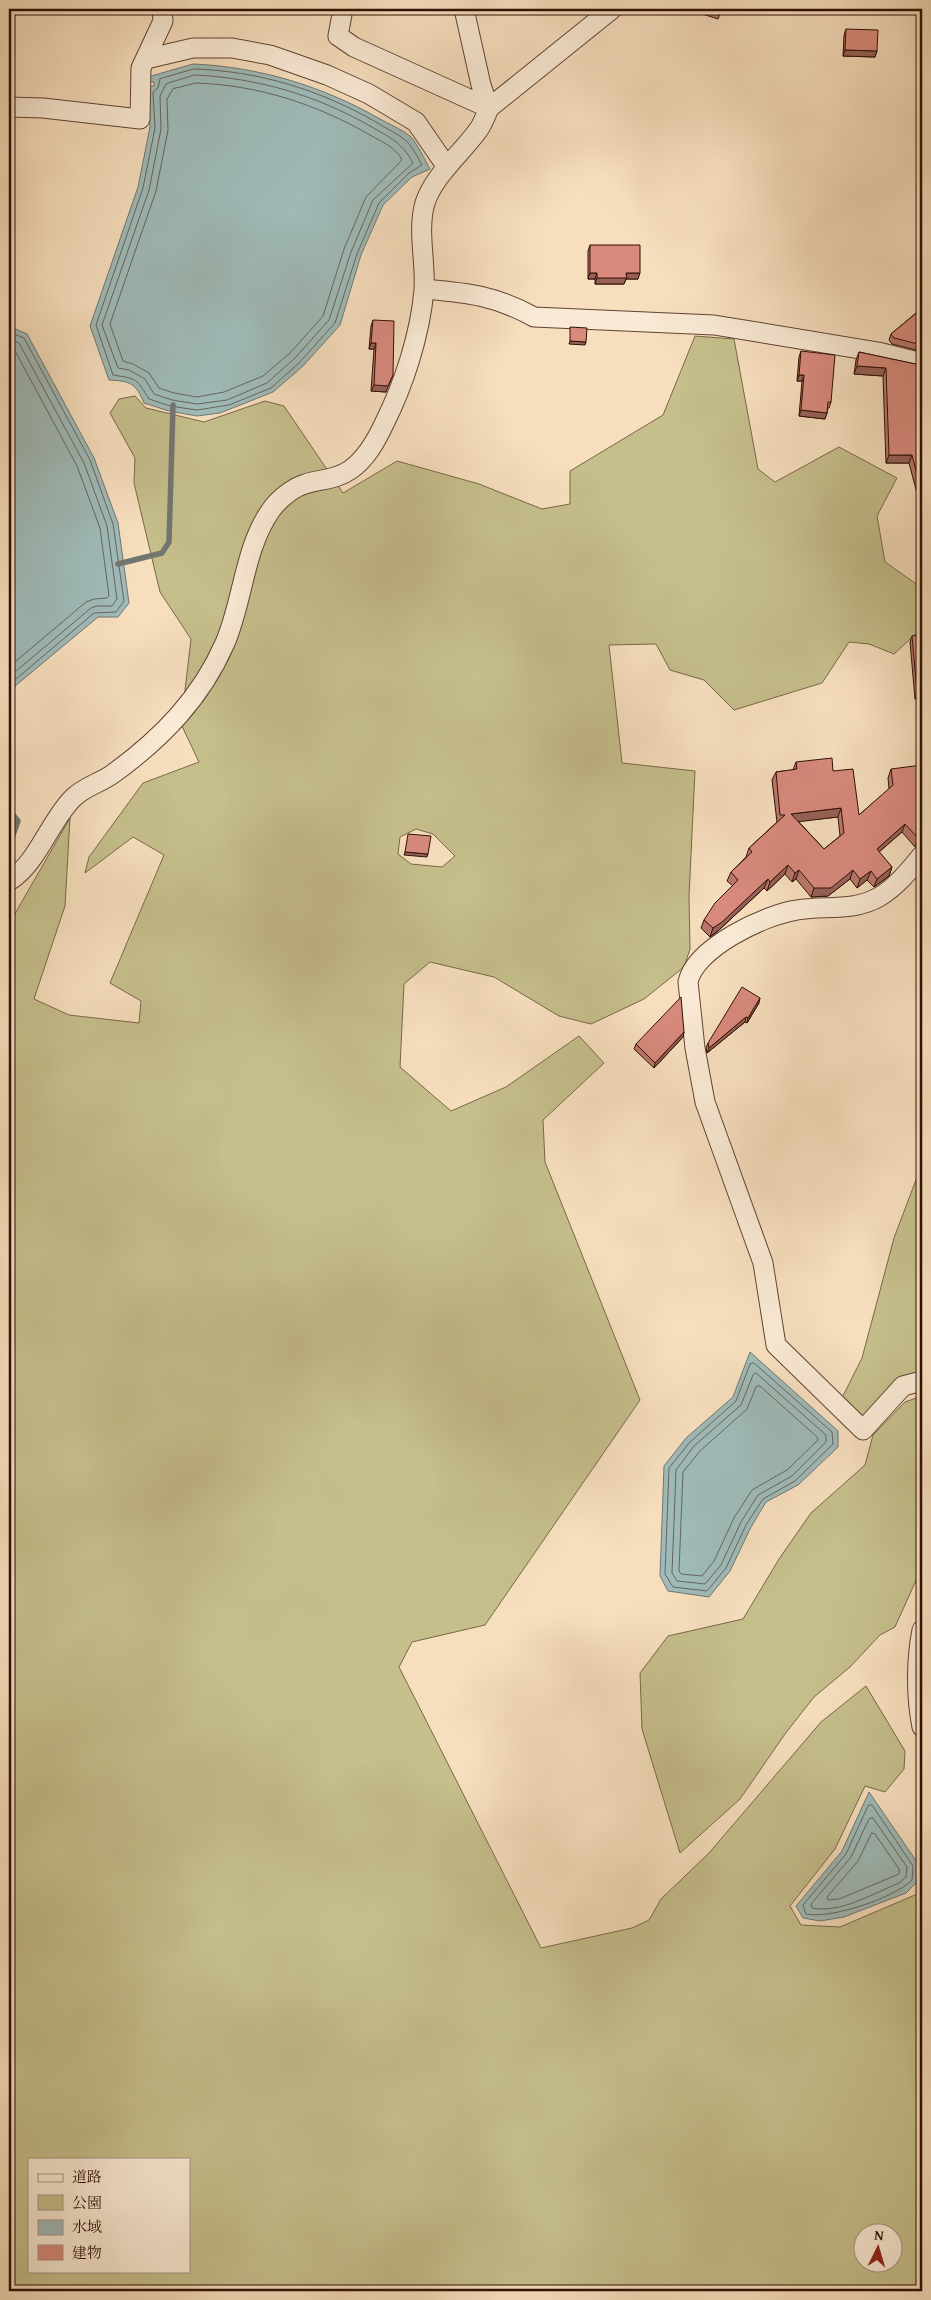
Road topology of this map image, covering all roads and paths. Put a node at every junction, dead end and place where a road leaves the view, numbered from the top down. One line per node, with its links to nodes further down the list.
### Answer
1 (162, 9): 5 (street)
2 (343, 9): 7 (street)
3 (464, 9): 7 (street)
4 (612, 9): 7 (street)
5 (146, 59): 6 (street); 8 (street)
6 (9, 107)
7 (489, 108): 8 (street)
8 (447, 167): 9 (street)
9 (424, 290): 10 (street); 12 (street)
10 (922, 363)
11 (922, 855): 13 (street)
12 (9, 881)
13 (922, 1381)
14 (922, 1630): 15 (street)
15 (922, 1727)

